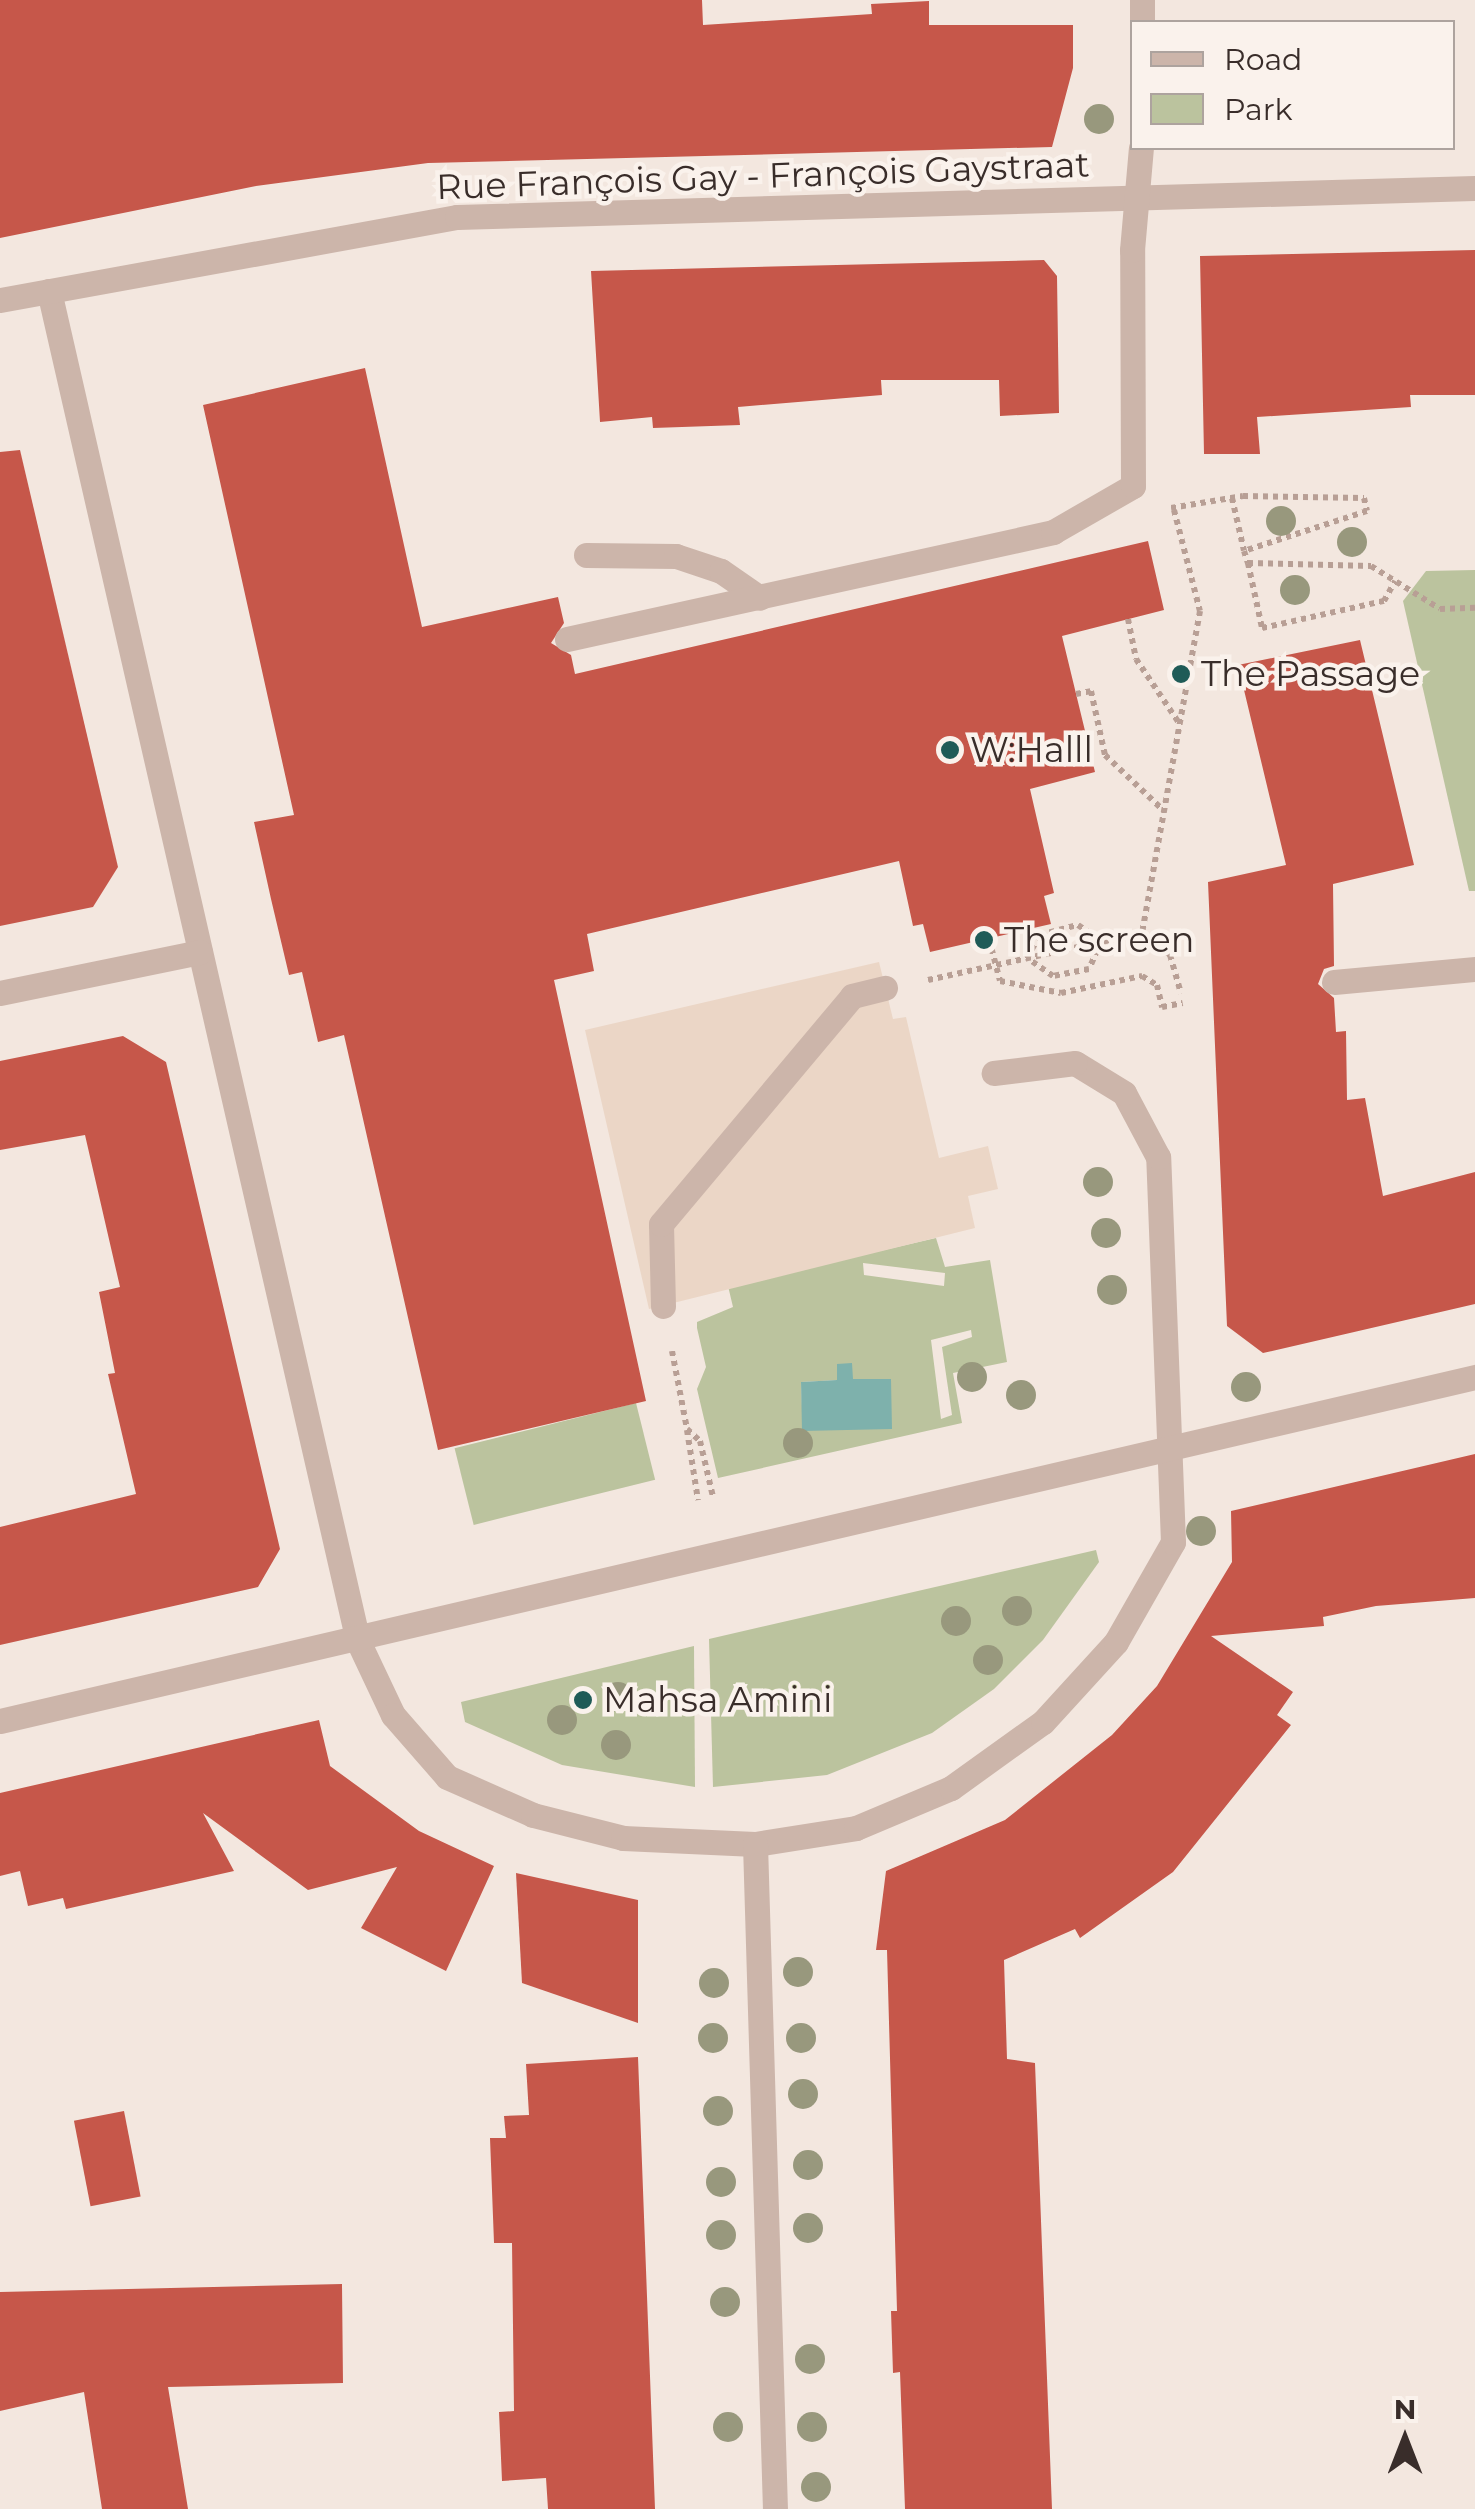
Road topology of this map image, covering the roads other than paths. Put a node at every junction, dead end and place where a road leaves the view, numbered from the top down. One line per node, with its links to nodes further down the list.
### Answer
1 (1141, 150): 3 (street)
2 (1475, 188): 3 (street, Rue François Gay - François Gaystraat)
3 (1134, 198): 4 (street, Rue François Gay - François Gaystraat); 7 (street)
4 (49, 291): 5 (street, Rue François Gay - François Gaystraat); 9 (street)
5 (0, 300)
6 (586, 555): 7 (street)
7 (760, 598): 8 (street)
8 (567, 638)
9 (200, 952): 13 (street); 18 (street)
10 (1475, 969): 11 (street)
11 (1334, 982)
12 (886, 988): 15 (street)
13 (0, 993)
14 (994, 1072): 17 (street)
15 (666, 1318)
16 (1475, 1377): 17 (street)
17 (1166, 1447): 18 (street); 20 (street)
18 (358, 1641): 19 (street); 20 (street)
19 (0, 1721)
20 (756, 1844): 21 (street)
21 (774, 2509)

